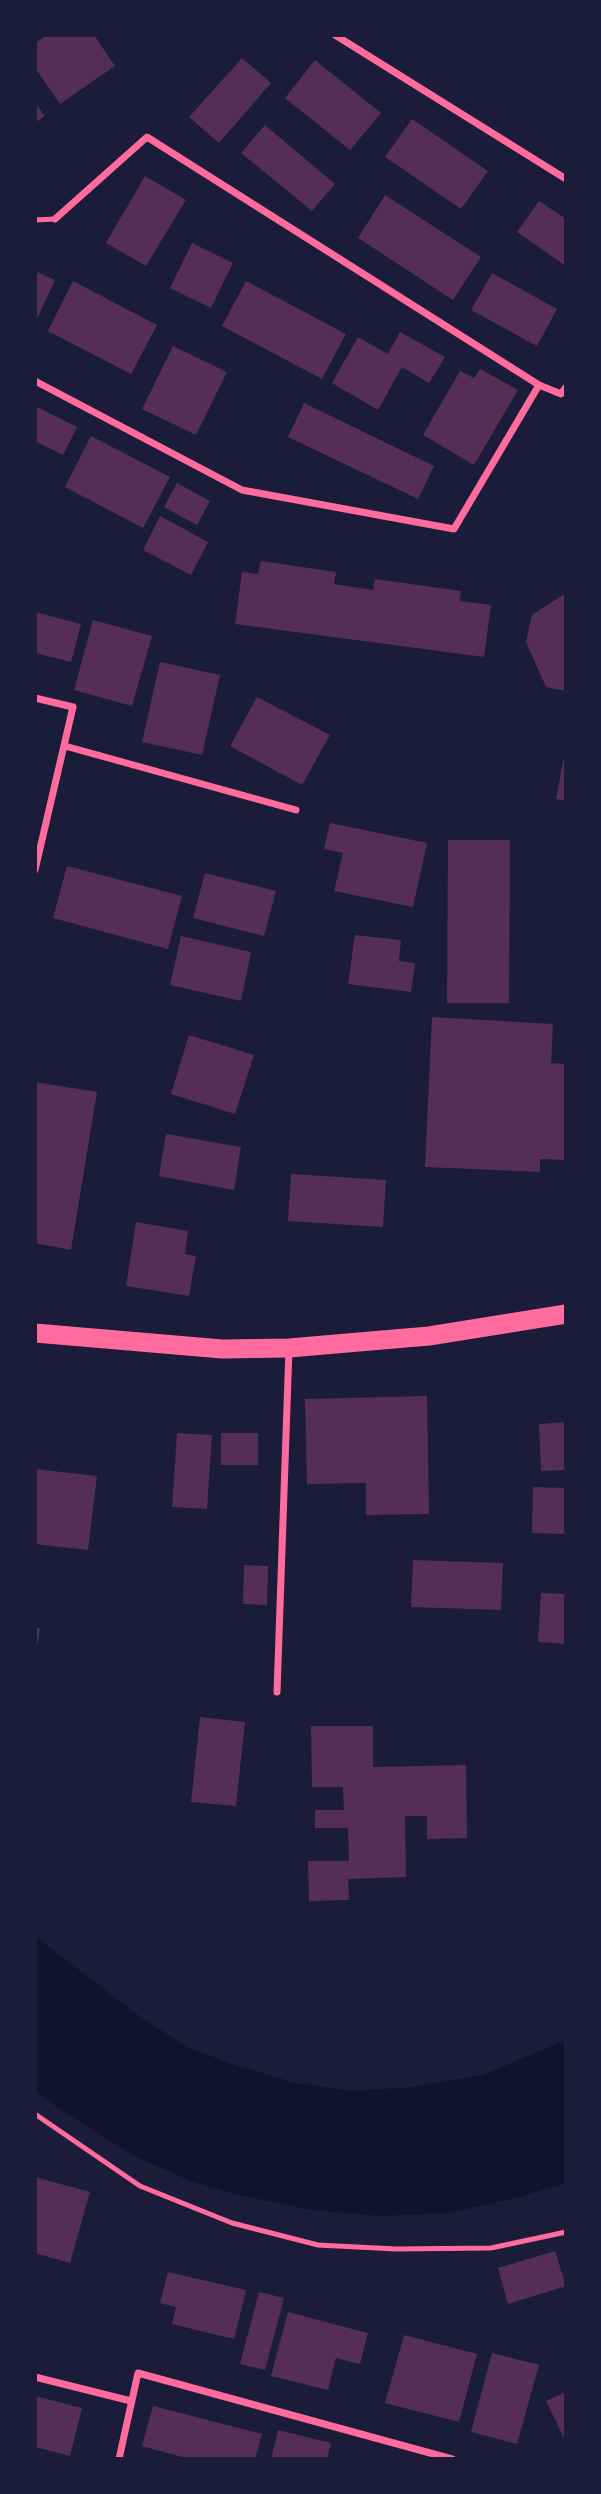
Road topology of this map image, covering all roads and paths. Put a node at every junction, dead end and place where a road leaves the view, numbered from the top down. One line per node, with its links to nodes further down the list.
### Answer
1 (335, 35): 2 (street)
2 (566, 180)
3 (55, 219): 4 (lane); 6 (street)
4 (35, 220)
5 (35, 381): 6 (street)
6 (539, 385): 7 (street)
7 (566, 387)
8 (35, 698): 9 (street)
9 (65, 746): 10 (street); 11 (street)
10 (296, 810)
11 (35, 870)
12 (566, 1314): 14 (highway)
13 (35, 1333): 14 (highway)
14 (289, 1348): 15 (street)
15 (277, 1692)
16 (35, 2114): 17 (lane)
17 (566, 2232)
18 (35, 2377): 19 (street)
19 (131, 2401): 20 (street); 21 (street)
20 (119, 2459)
21 (452, 2459)

